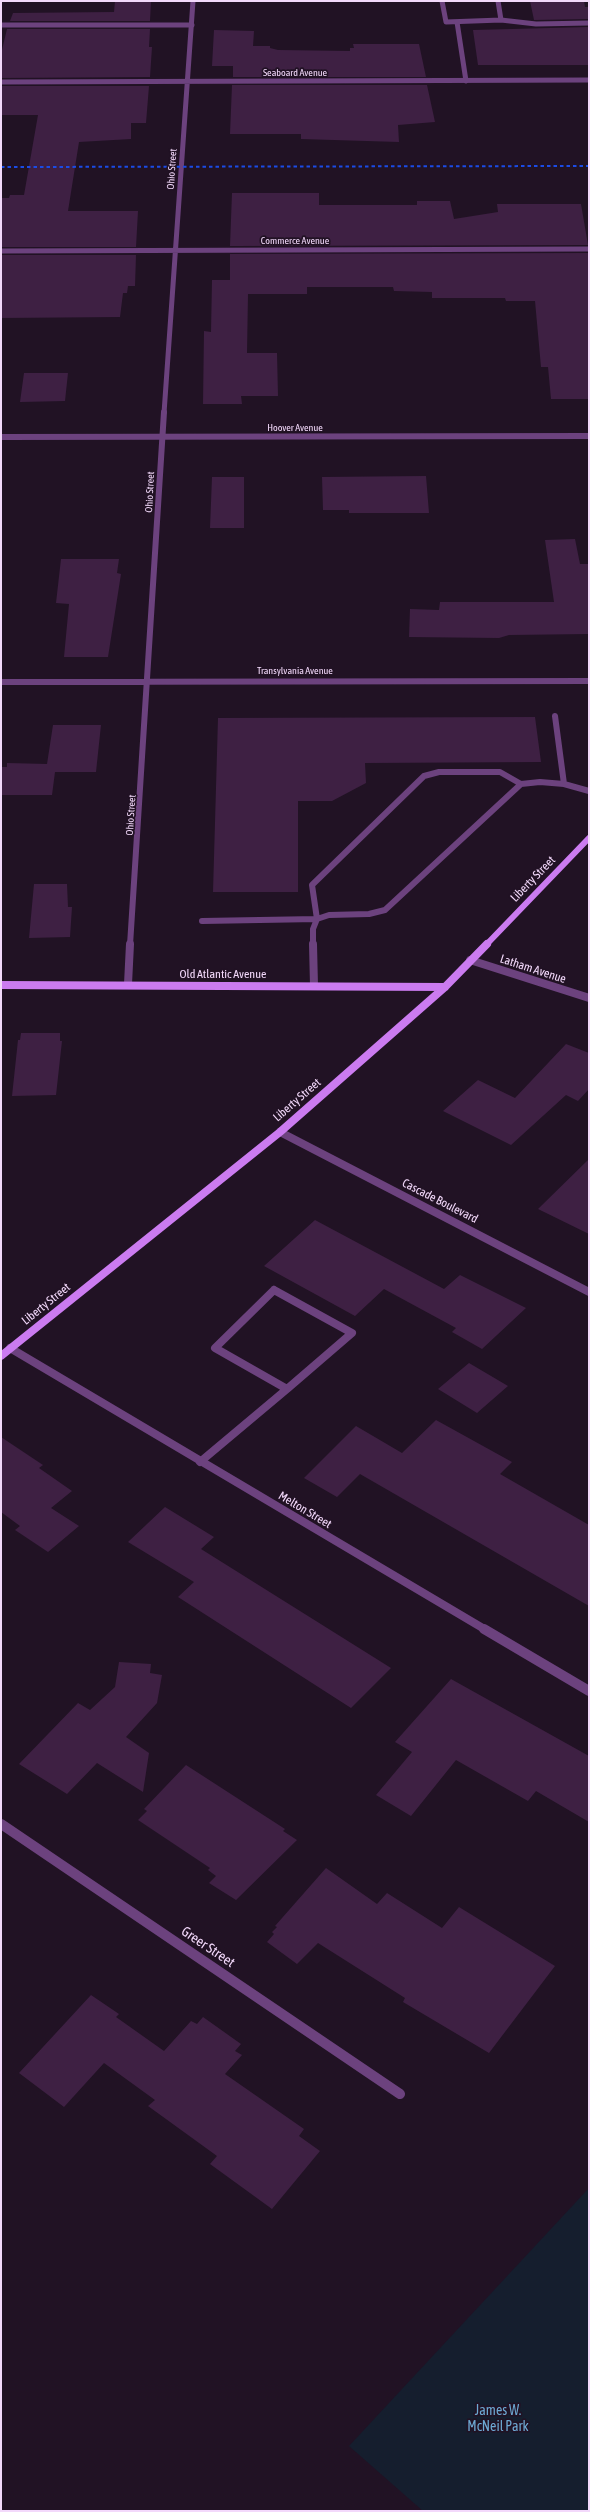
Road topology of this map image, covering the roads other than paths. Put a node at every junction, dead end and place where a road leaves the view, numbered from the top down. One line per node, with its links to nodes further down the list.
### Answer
1 (193, 1): 8 (street, Ohio Street)
2 (442, 1): 5 (street)
3 (498, 1): 4 (street)
4 (501, 20): 5 (street); 6 (street)
5 (457, 22): 10 (street)
6 (589, 23)
7 (1, 25): 8 (street)
8 (192, 25): 12 (street, Ohio Street)
9 (589, 80): 10 (street, Seaboard Avenue)
10 (466, 81): 12 (street, Seaboard Avenue)
11 (1, 82): 12 (street, Seaboard Avenue)
12 (188, 82): 14 (street, Ohio Street)
13 (589, 249): 14 (street, Commerce Avenue)
14 (176, 250): 15 (street, Commerce Avenue); 18 (street, Ohio Street)
15 (1, 251)
16 (589, 436): 18 (street, Hoover Avenue)
17 (1, 437): 18 (street, Hoover Avenue)
18 (162, 437): 21 (street, Ohio Street)
19 (589, 681): 21 (street, Transylvania Avenue)
20 (1, 682): 21 (street, Transylvania Avenue)
21 (149, 682): 30 (street, Ohio Street)
22 (555, 716): 24 (street)
23 (521, 784): 24 (street); 27 (street); 27 (street)
24 (564, 784): 25 (street)
25 (589, 791)
26 (589, 838): 29 (main road, Liberty Street)
27 (318, 919): 28 (street); 32 (street)
28 (202, 921)
29 (470, 960): 33 (main road, Liberty Street); 34 (street, Latham Avenue)
30 (128, 984): 31 (main road, Old Atlantic Avenue); 32 (main road, Old Atlantic Avenue)
31 (1, 985)
32 (314, 986): 33 (main road, Old Atlantic Avenue)
33 (445, 986): 35 (main road, Liberty Street)
34 (589, 998)
35 (280, 1132): 36 (street, Cascade Boulevard); 37 (main road, Liberty Street)
36 (589, 1292)
37 (10, 1348): 38 (main road, Liberty Street); 40 (street, Melton Street)
38 (1, 1356)
39 (287, 1389): 39 (street); 40 (street)
40 (200, 1462): 41 (street, Melton Street)
41 (589, 1691)
42 (1, 1824): 43 (street, Greer Street)
43 (400, 2094)

